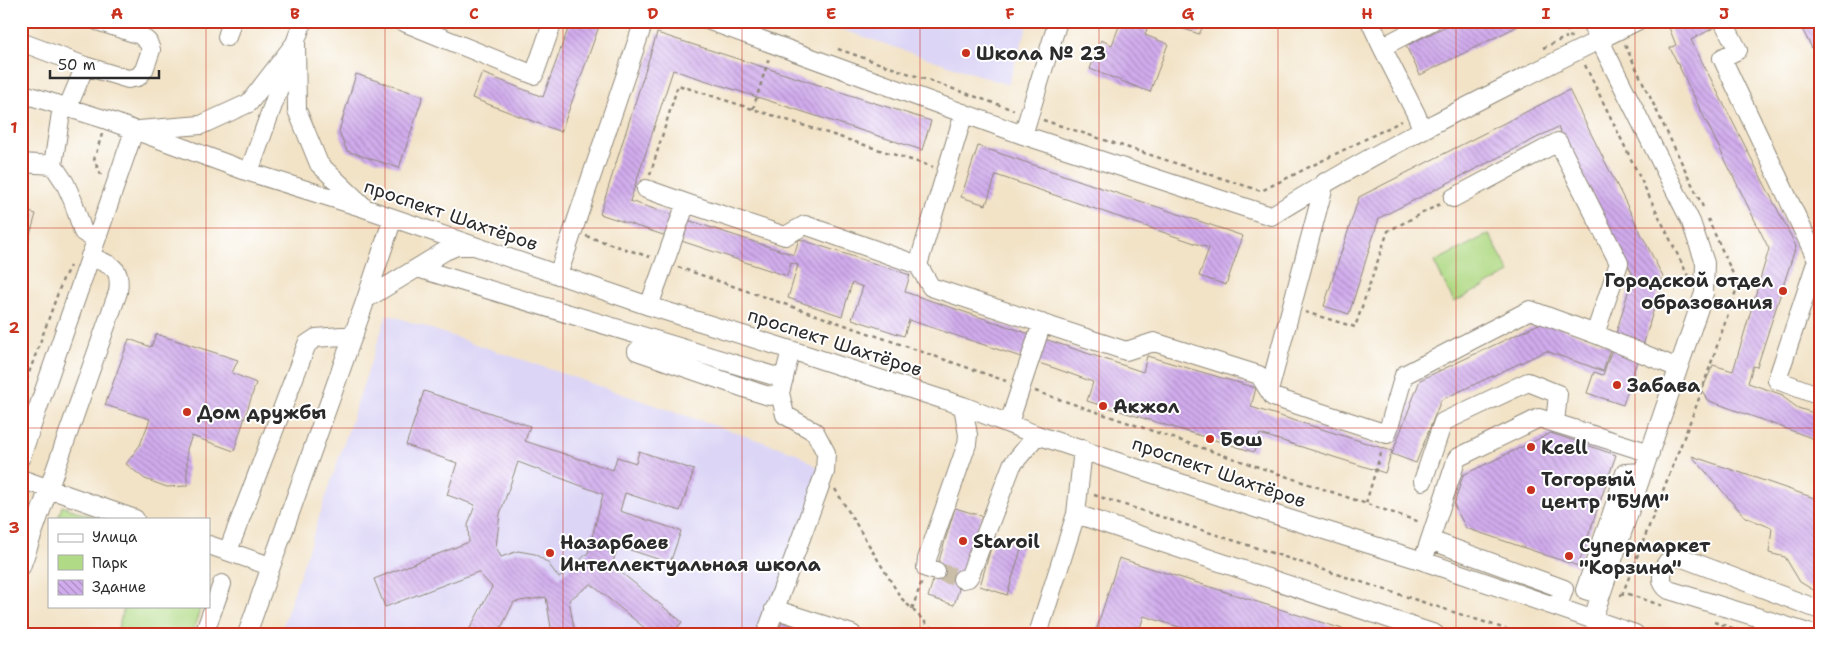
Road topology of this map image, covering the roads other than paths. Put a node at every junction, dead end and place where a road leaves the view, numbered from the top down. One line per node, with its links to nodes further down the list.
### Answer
1 (97, 21): 17 (street)
2 (303, 21): 15 (street)
3 (401, 21): 4 (street)
4 (553, 21)
5 (644, 21): 37 (street)
6 (710, 21): 20 (street)
7 (1058, 21): 23 (street)
8 (1370, 21): 16 (street)
9 (1432, 21): 16 (street)
10 (1637, 21): 13 (street)
11 (1723, 21): 48 (street)
12 (1584, 27): 13 (street)
13 (1600, 40): 21 (street); 45 (street)
14 (21, 42): 17 (street)
15 (296, 42): 22 (street); 26 (street); 31 (street)
16 (1382, 47): 21 (street)
17 (85, 66): 19 (street)
18 (21, 93): 19 (street, проспект Шахтёров)
19 (65, 107): 22 (street, проспект Шахтёров); 25 (street)
20 (964, 113): 23 (street); 35 (street)
21 (1419, 122): 27 (street)
22 (134, 131): 26 (street, проспект Шахтёров); 34 (street)
23 (1023, 134): 27 (street)
24 (21, 163): 25 (street)
25 (54, 164): 34 (street)
26 (249, 172): 31 (street, проспект Шахтёров)
27 (1325, 182): 47 (street)
28 (646, 189): 30 (street)
29 (1452, 198): 41 (street)
30 (686, 203): 35 (street); 39 (street)
31 (364, 208): 32 (street, проспект Шахтёров)
32 (393, 218): 33 (street, проспект Шахтёров); 38 (street)
33 (475, 246): 36 (street); 37 (street, проспект Шахтёров)
34 (93, 248): 55 (street); 58 (street)
35 (918, 265): 40 (street)
36 (417, 268): 38 (street); 46 (street)
37 (558, 275): 39 (street, проспект Шахтёров)
38 (366, 299): 42 (street)
39 (649, 306): 43 (street, проспект Шахтёров)
40 (1042, 323): 47 (street); 50 (street)
41 (1595, 334): 45 (street); 47 (street)
42 (354, 335): 63 (street); 65 (street)
43 (791, 350): 46 (street); 49 (street, проспект Шахтёров)
44 (637, 351): 46 (street)
45 (1678, 368): 54 (street)
46 (782, 386): 71 (street)
47 (1269, 391)
48 (1820, 396)
49 (963, 406): 50 (street, проспект Шахтёров); 67 (street)
50 (1009, 423): 52 (street, проспект Шахтёров)
51 (1555, 423): 54 (street); 57 (street); 61 (street)
52 (1037, 435): 53 (street, проспект Шахтёров); 68 (street)
53 (1083, 449): 59 (street); 64 (street, проспект Шахтёров)
54 (1650, 453): 73 (street)
55 (21, 456)
56 (21, 479): 58 (street)
57 (1422, 481)
58 (49, 489): 60 (street); 66 (street)
59 (1076, 514): 79 (street); 80 (street)
60 (132, 518)
61 (1432, 534): 64 (street); 70 (street)
62 (210, 545): 63 (street)
63 (228, 551): 65 (street)
64 (1423, 561): 70 (street, проспект Шахтёров)
65 (270, 566): 76 (street)
66 (21, 567)
67 (931, 570)
68 (962, 579)
69 (222, 584): 75 (street)
70 (1558, 606): 73 (street, проспект Шахтёров)
71 (774, 609): 77 (street); 78 (street)
72 (1820, 610): 81 (street)
73 (1592, 618): 74 (street, проспект Шахтёров)
74 (1626, 632)
75 (204, 634)
76 (247, 634)
77 (766, 634)
78 (852, 634)
79 (1038, 634)
80 (1435, 634)
81 (1812, 634)

